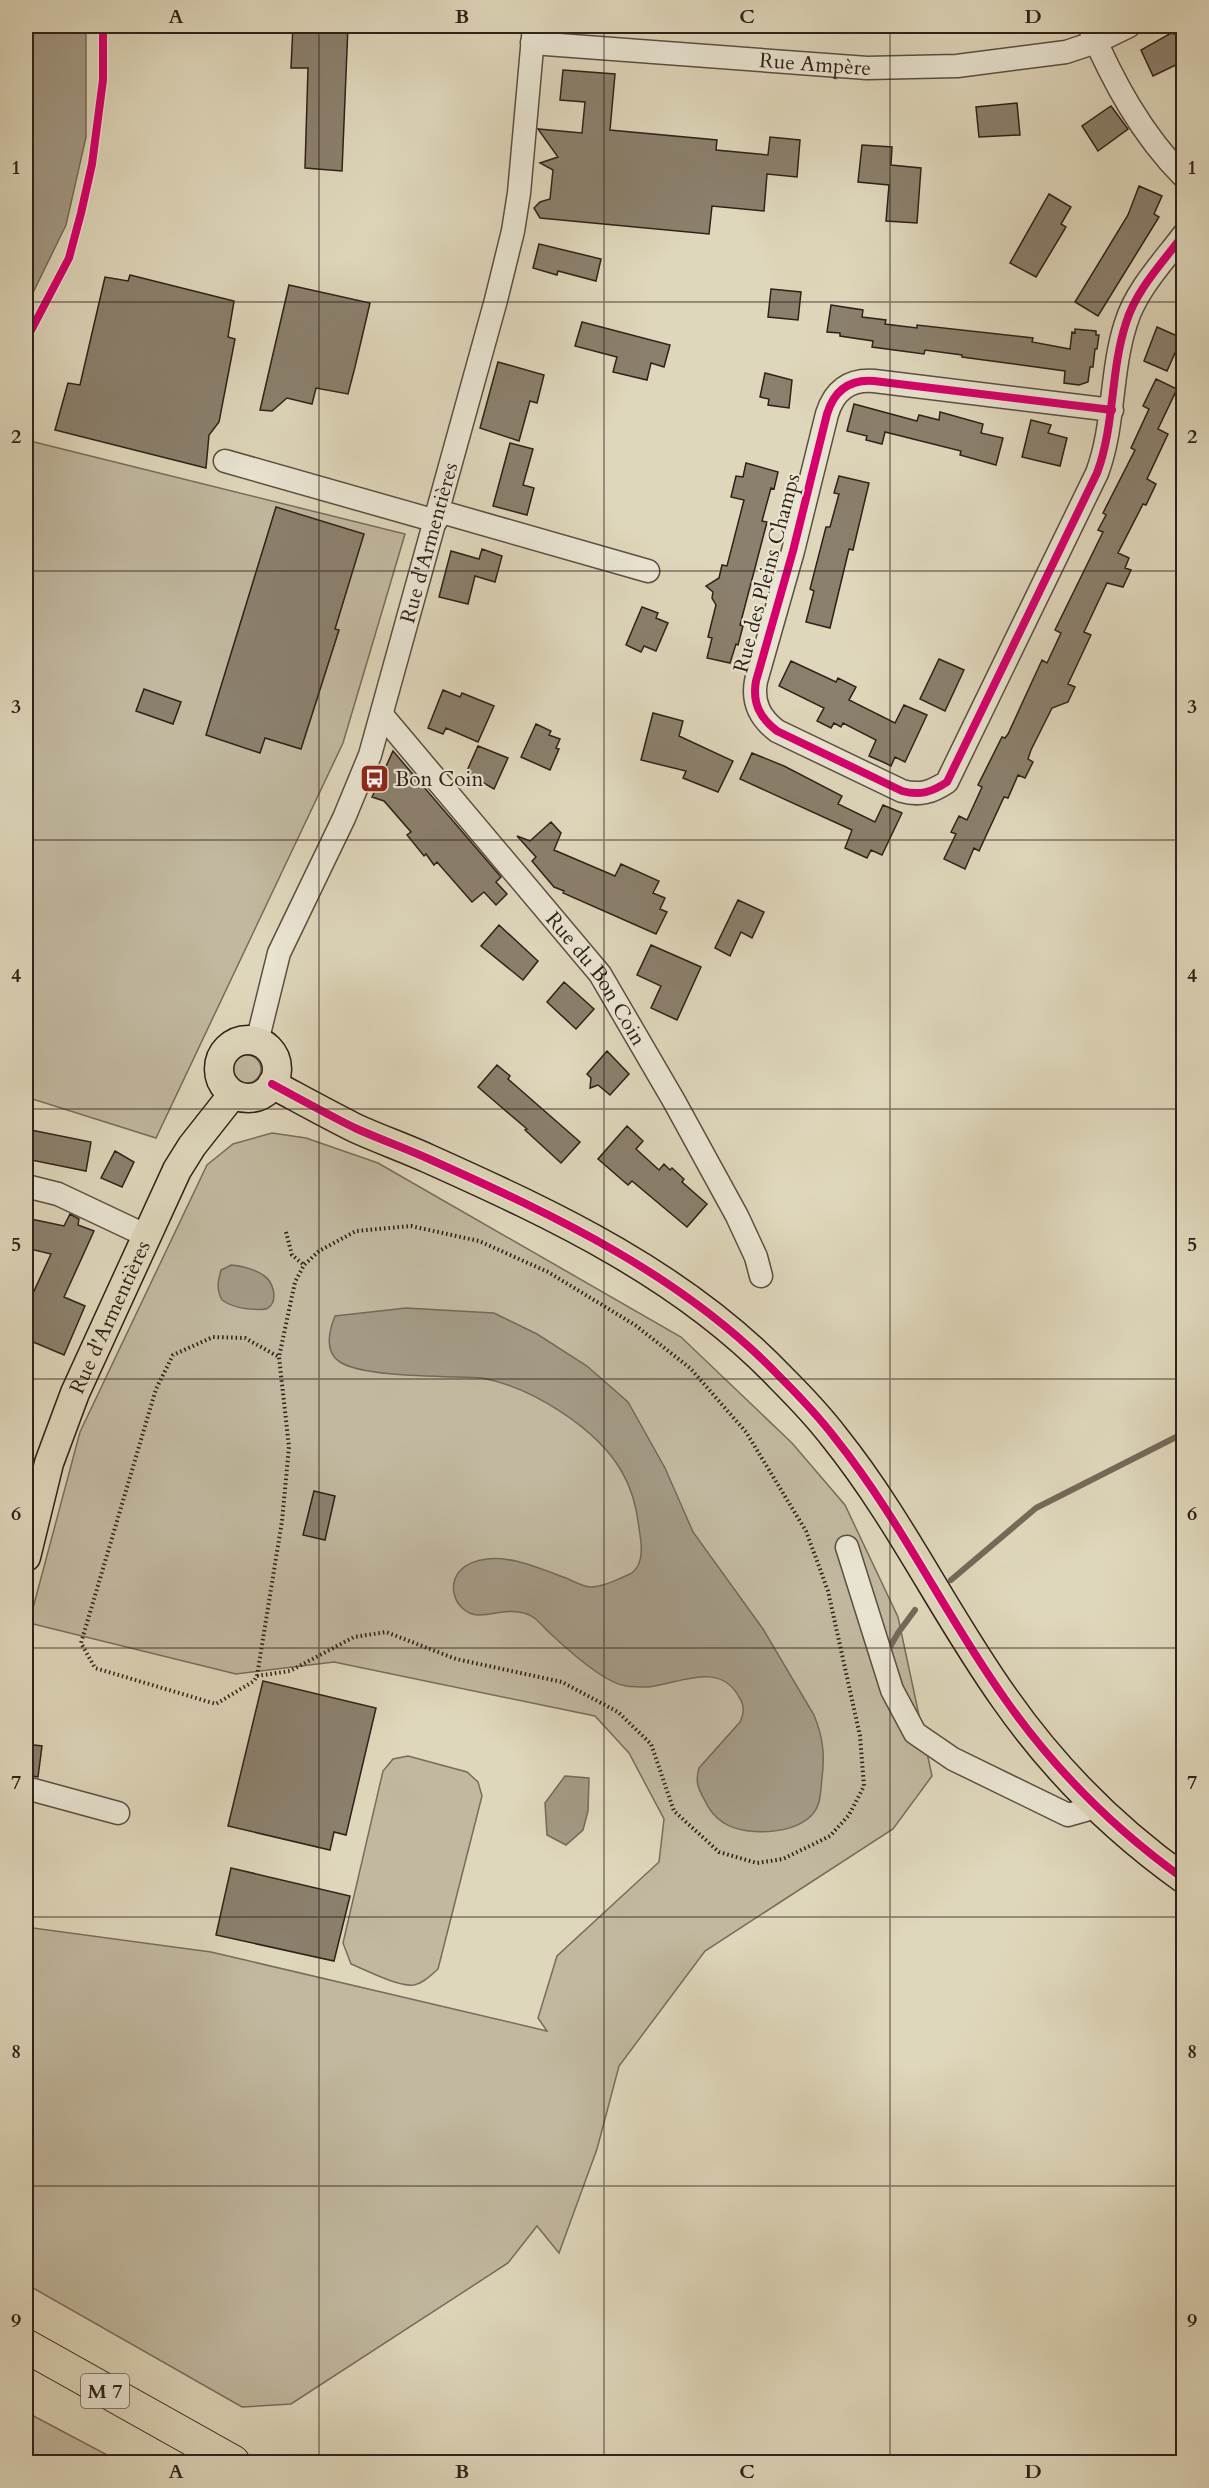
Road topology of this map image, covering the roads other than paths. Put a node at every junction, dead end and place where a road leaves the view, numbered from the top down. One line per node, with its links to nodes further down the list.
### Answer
1 (1129, 26): 3 (street, Rue Ampère)
2 (533, 34): 3 (street, Rue Ampère); 8 (street, Rue d'Armentières)
3 (1093, 34): 4 (street)
4 (1184, 177)
5 (1184, 234): 6 (street, Rue des Pleins Champs)
6 (1112, 410): 6 (street, Rue des Pleins Champs)
7 (225, 461): 8 (street)
8 (437, 516): 9 (street); 10 (street, Rue d'Armentières)
9 (648, 571)
10 (382, 715): 11 (street, Rue d'Armentières); 16 (street, Rue du Bon Coin)
11 (256, 1042): 12 (main road); 13 (main road)
12 (272, 1084): 13 (main road); 20 (main road)
13 (233, 1094): 15 (main road, Rue d'Armentières)
14 (26, 1186): 15 (street)
15 (147, 1236): 18 (main road, Rue d'Armentières)
16 (761, 1276)
17 (847, 1548): 20 (street)
18 (26, 1557)
19 (26, 1788): 21 (street)
20 (1096, 1807): 22 (main road)
21 (118, 1813)
22 (1184, 1879)
23 (26, 2346): 24 (highway, M 7)
24 (232, 2463)

